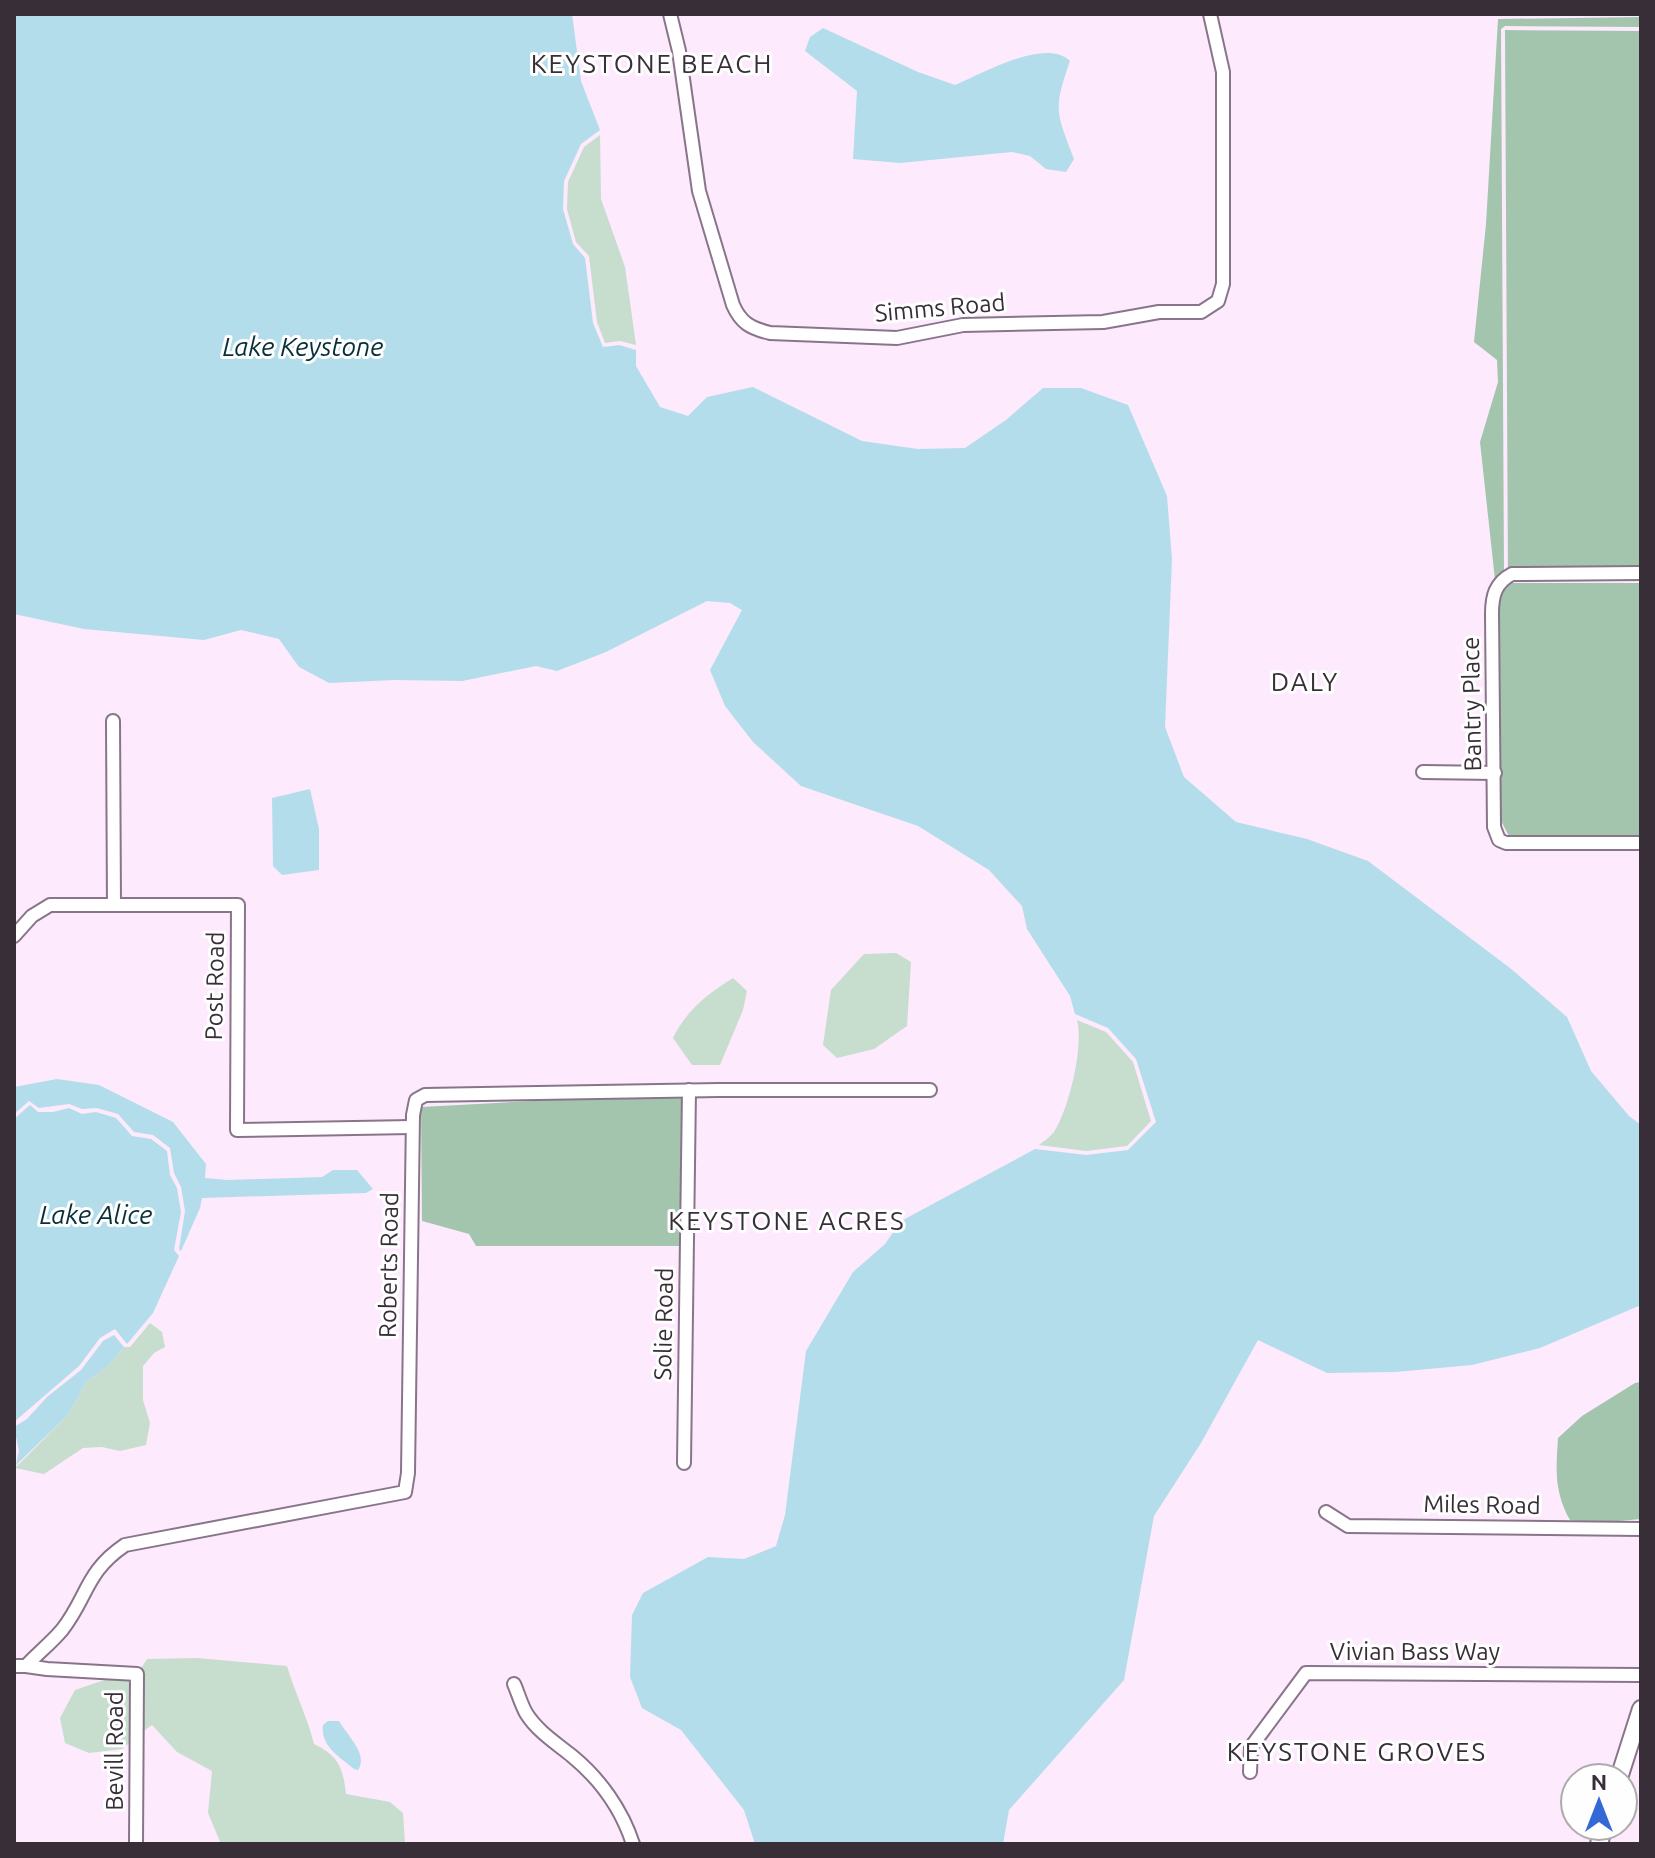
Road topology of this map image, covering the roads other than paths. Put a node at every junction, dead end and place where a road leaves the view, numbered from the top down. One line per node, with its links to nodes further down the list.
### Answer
1 (670, 14): 2 (street, Simms Road)
2 (1210, 14)
3 (1641, 573): 6 (street, Bantry Place)
4 (113, 721): 8 (street)
5 (1423, 772): 6 (street)
6 (1495, 773): 7 (street, Bantry Place)
7 (1641, 843)
8 (114, 905): 9 (street, Post Road); 12 (street, Post Road)
9 (14, 936)
10 (689, 1090): 11 (street, Roberts Road); 12 (street, Roberts Road); 13 (street, Solie Road)
11 (930, 1090)
12 (412, 1127): 16 (street, Roberts Road)
13 (684, 1463)
14 (1326, 1512): 15 (street, Miles Road)
15 (1641, 1529)
16 (20, 1666): 22 (street, Bevill Road)
17 (1641, 1675): 21 (street, Vivian Bass Way)
18 (514, 1684): 23 (street)
19 (1641, 1709): 20 (main road)
20 (1624, 1762)
21 (1250, 1772)
22 (136, 1844)
23 (633, 1844)

